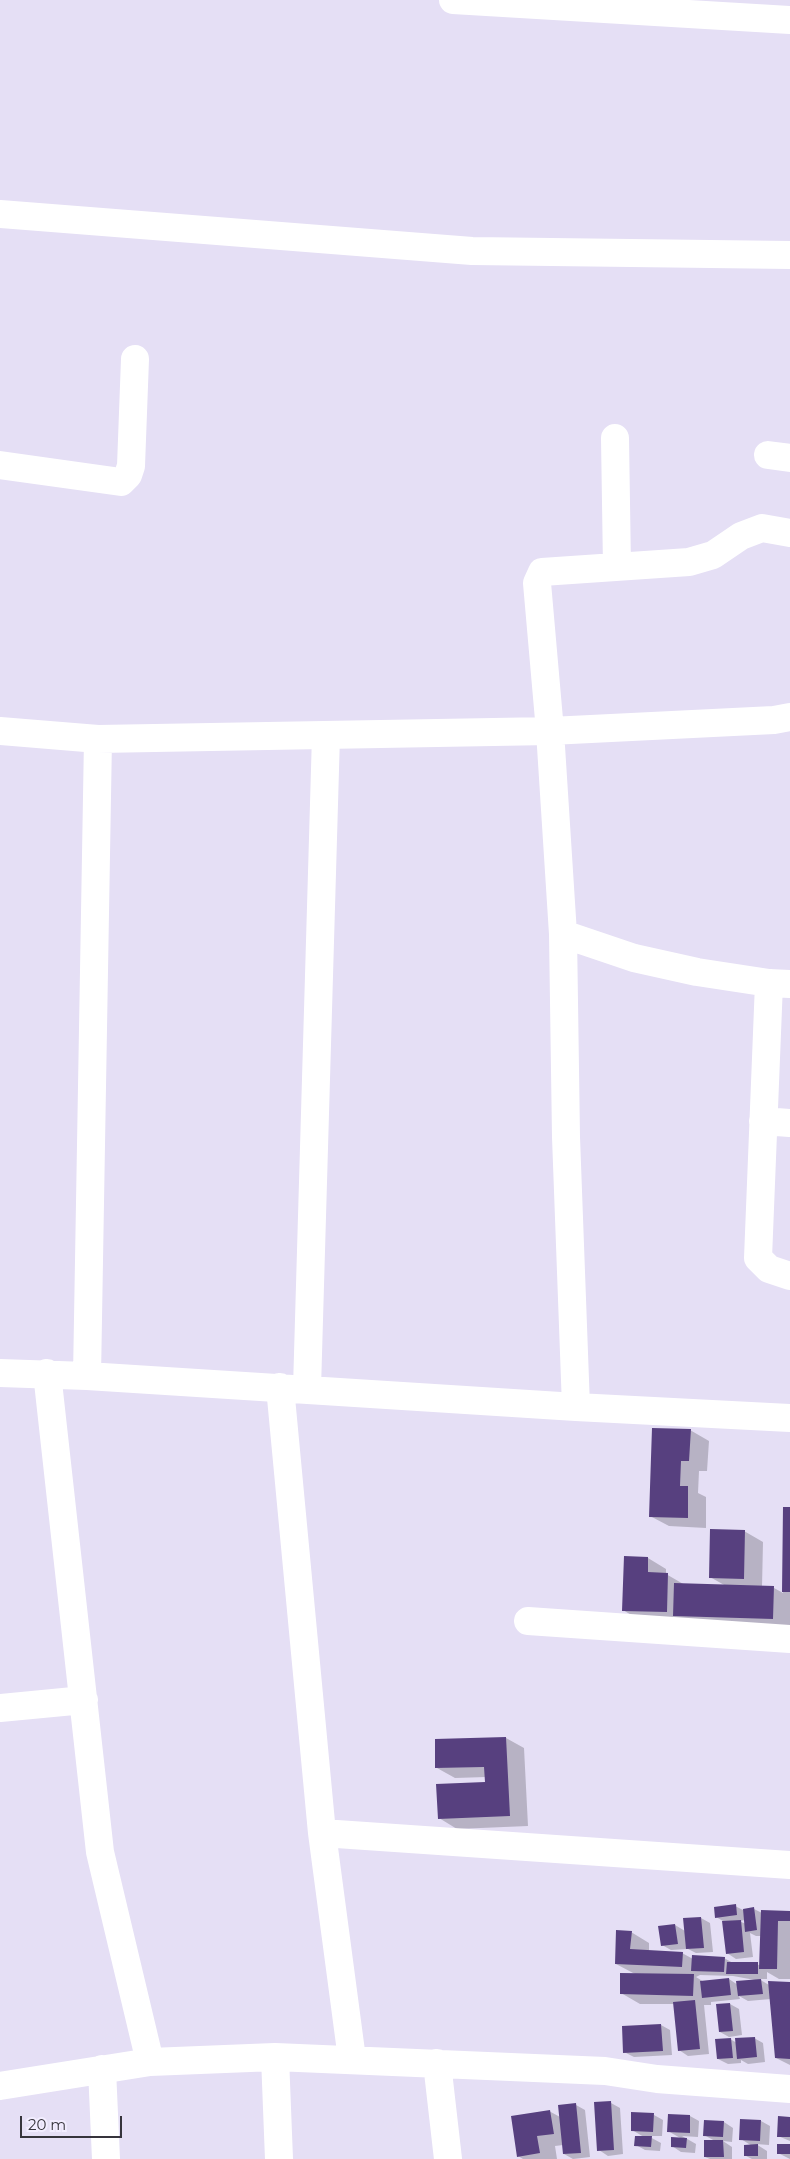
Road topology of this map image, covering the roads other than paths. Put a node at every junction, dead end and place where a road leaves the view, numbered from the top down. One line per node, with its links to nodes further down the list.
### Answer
1 (453, 0): 2 (street)
2 (790, 20)
3 (0, 214): 4 (street)
4 (790, 256)
5 (135, 359): 7 (street)
6 (615, 438): 9 (street)
7 (0, 465)
8 (790, 533): 9 (street)
9 (617, 567): 11 (street)
10 (790, 717): 11 (street)
11 (550, 730): 13 (street); 15 (street)
12 (0, 731): 14 (street)
13 (326, 735): 14 (street); 24 (street)
14 (98, 739): 22 (street)
15 (563, 934): 16 (street); 25 (street)
16 (779, 983): 17 (street)
17 (763, 1121): 18 (street); 19 (street)
18 (790, 1123)
19 (790, 1276)
20 (0, 1373): 21 (street)
21 (47, 1373): 22 (street); 29 (street)
22 (87, 1376): 23 (street)
23 (280, 1387): 24 (street); 31 (street)
24 (307, 1388): 25 (street)
25 (576, 1407): 26 (street)
26 (790, 1418)
27 (528, 1621): 28 (street)
28 (790, 1639)
29 (84, 1700): 30 (street); 35 (street)
30 (0, 1708)
31 (322, 1833): 32 (street); 34 (street)
32 (790, 1865)
33 (275, 2057): 34 (street); 35 (street); 41 (street)
34 (352, 2059): 36 (street)
35 (150, 2062): 37 (street)
36 (437, 2063): 39 (street); 42 (street)
37 (102, 2069): 38 (street); 40 (street)
38 (0, 2086)
39 (790, 2089)
40 (106, 2159)
41 (279, 2159)
42 (448, 2159)

